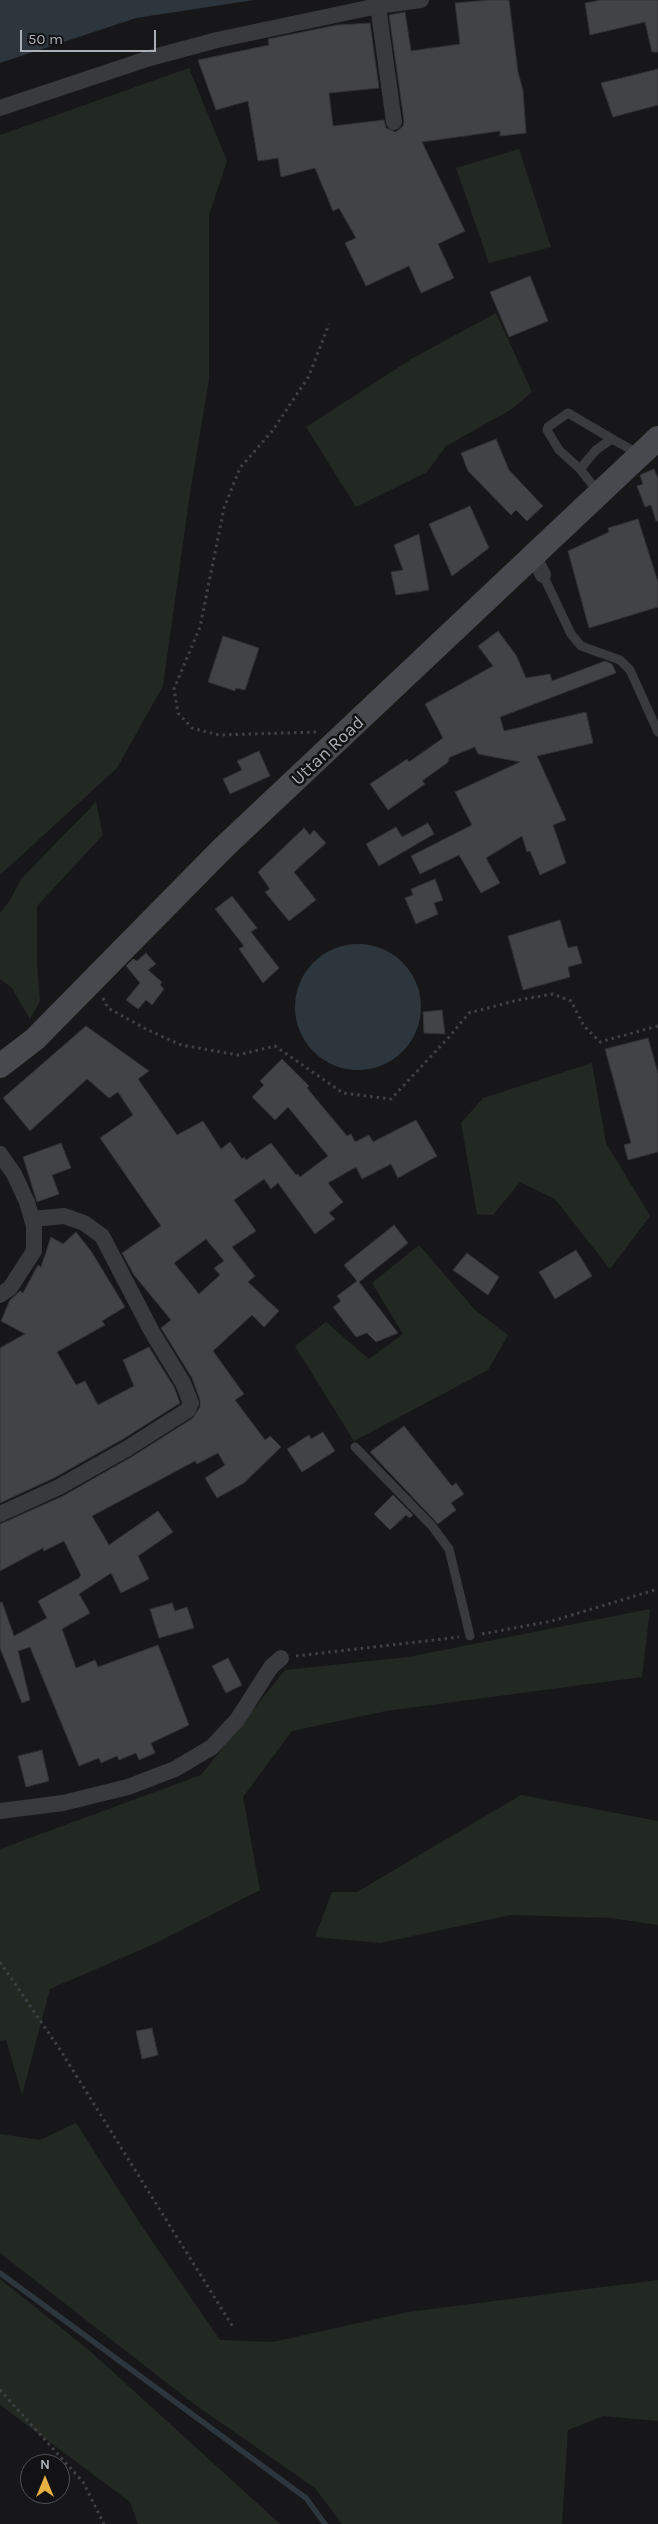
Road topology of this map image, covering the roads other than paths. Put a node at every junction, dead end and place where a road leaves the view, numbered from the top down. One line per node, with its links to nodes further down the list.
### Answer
1 (421, 0): 2 (street)
2 (378, 6): 3 (street); 4 (street)
3 (0, 108)
4 (394, 122)
5 (658, 438): 7 (main road, Uttan Road)
6 (614, 440): 7 (lane); 8 (lane); 8 (lane)
7 (640, 455): 9 (main road, Uttan Road)
8 (580, 469): 9 (lane)
9 (600, 494): 10 (main road, Uttan Road)
10 (539, 566): 11 (lane); 12 (main road, Uttan Road)
11 (658, 732)
12 (0, 1066)
13 (0, 1154): 14 (street)
14 (32, 1220): 15 (street); 17 (street)
15 (0, 1295)
16 (355, 1447): 18 (lane)
17 (0, 1514)
18 (470, 1636)
19 (281, 1658): 20 (street)
20 (0, 1811)

